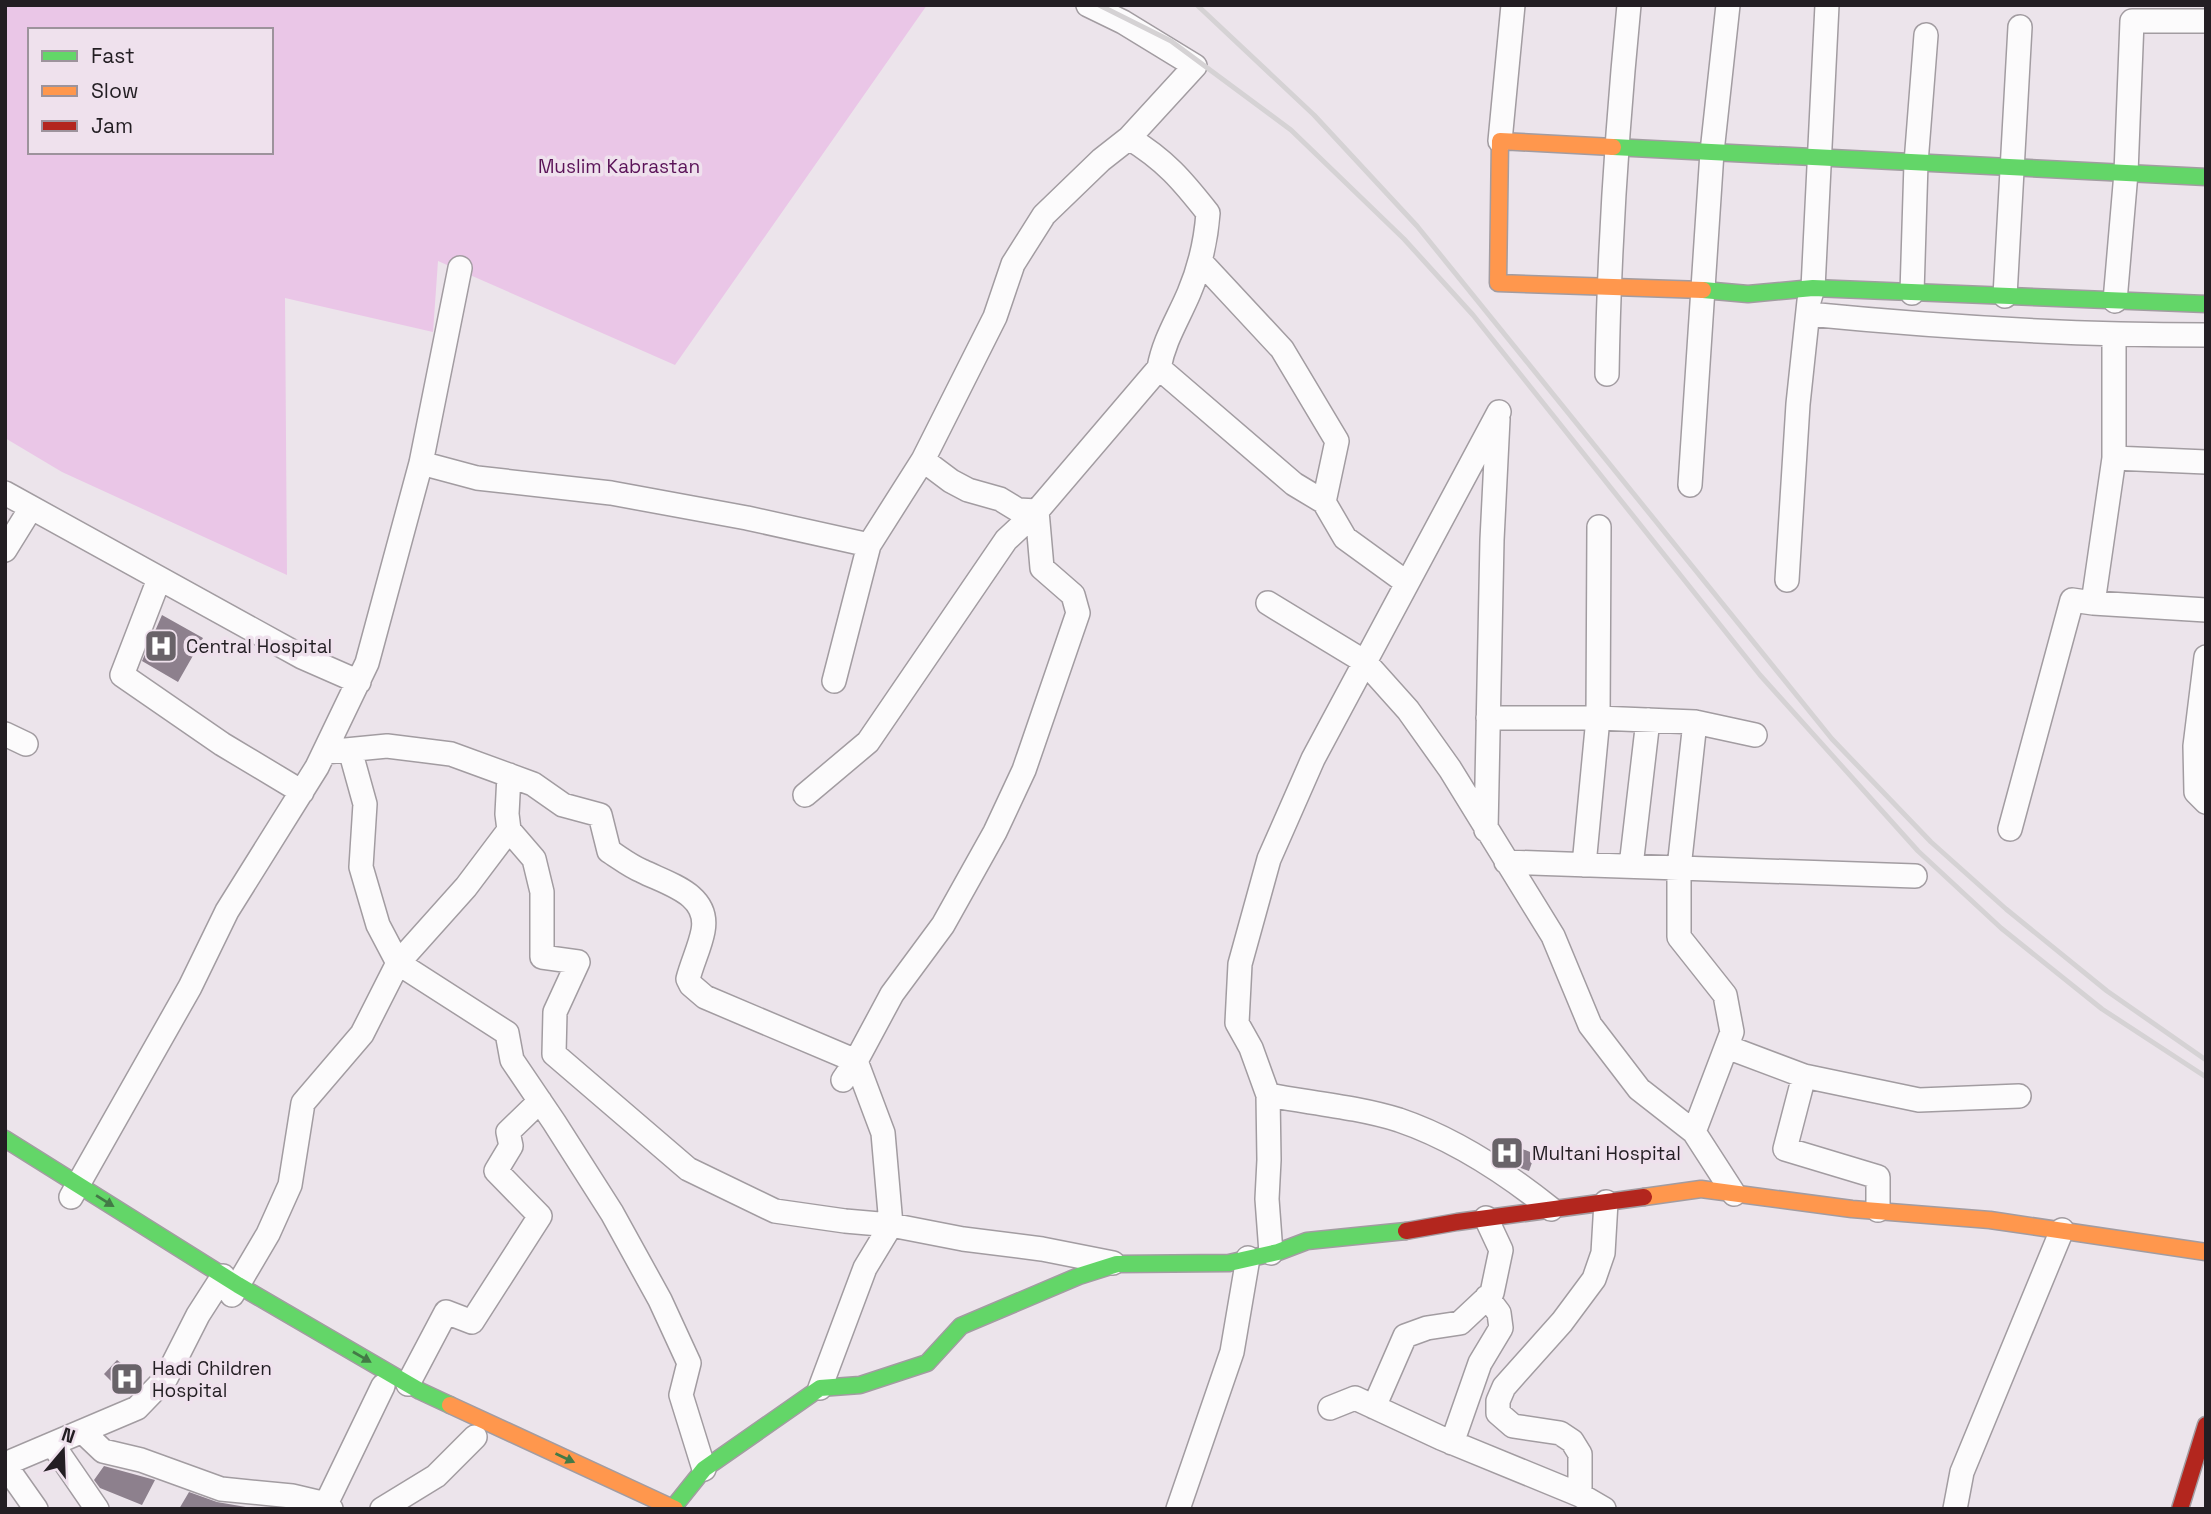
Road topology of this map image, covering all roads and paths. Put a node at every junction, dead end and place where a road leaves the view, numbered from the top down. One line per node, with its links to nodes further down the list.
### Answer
1 (1088, 5): 9 (street)
2 (1513, 5): 10 (street)
3 (1629, 5): 11 (street)
4 (1728, 5): 12 (street)
5 (1827, 5): 13 (street)
6 (2206, 21): 16 (street)
7 (2020, 27): 15 (street)
8 (1926, 35): 14 (street)
9 (1129, 138): 18 (street); 33 (street)
10 (1500, 141): 11 (street); 20 (street)
11 (1616, 147): 12 (street); 20 (street)
12 (1712, 152): 13 (street); 21 (street)
13 (1820, 158): 14 (street); 24 (street)
14 (1916, 163): 15 (street); 22 (street)
15 (2014, 168): 16 (street); 23 (street)
16 (2126, 173): 17 (street); 25 (street)
17 (2206, 177)
18 (1200, 261): 30 (street); 38 (street)
19 (460, 268): 35 (street)
20 (1608, 287): 21 (street); 31 (street)
21 (1703, 290): 24 (street); 36 (street)
22 (1912, 293): 23 (street); 24 (street)
23 (2005, 296): 25 (street)
24 (1810, 301): 27 (street); 28 (street); 45 (street)
25 (2115, 301): 26 (street)
26 (2206, 304)
27 (2206, 319)
28 (2114, 335): 29 (street); 32 (street)
29 (2206, 335)
30 (1159, 368): 38 (street); 40 (street)
31 (1607, 374)
32 (2114, 458): 34 (street); 48 (street)
33 (923, 460): 40 (street); 42 (street)
34 (2206, 462)
35 (421, 463): 42 (street); 53 (street)
36 (1690, 485)
37 (5, 493): 39 (street)
38 (1324, 502): 46 (street)
39 (31, 508): 43 (street); 44 (street)
40 (1037, 511): 63 (street); 75 (street)
41 (1599, 527): 55 (street)
42 (869, 545): 52 (street)
43 (5, 550)
44 (159, 579): 53 (street); 62 (street)
45 (1787, 580)
46 (1408, 583): 51 (street); 54 (street)
47 (1268, 603): 51 (street)
48 (2093, 603): 49 (street); 65 (street)
49 (2206, 610)
50 (2206, 657): 64 (street)
51 (1365, 662): 67 (street); 78 (street)
52 (834, 681)
53 (359, 682): 60 (street)
54 (1488, 718): 55 (street); 67 (street)
55 (1598, 718): 56 (street); 69 (street)
56 (1648, 720): 57 (street); 70 (street)
57 (1695, 722): 58 (street); 71 (street)
58 (1755, 735)
59 (350, 750): 60 (street); 61 (street); 73 (street)
60 (325, 752): 62 (street)
61 (509, 775): 66 (street); 75 (street)
62 (302, 792): 84 (street)
63 (805, 795)
64 (2206, 802)
65 (2010, 829)
66 (509, 830): 73 (street); 90 (street)
67 (1486, 830): 68 (street)
68 (1506, 862): 69 (street); 81 (street)
69 (1584, 865): 70 (street)
70 (1631, 866): 71 (street)
71 (1679, 868): 72 (street); 74 (street)
72 (1915, 876)
73 (398, 963): 80 (street); 96 (street)
74 (1727, 1047): 76 (street); 81 (street)
75 (856, 1060): 77 (street); 90 (street)
76 (1804, 1076): 79 (street); 88 (street)
77 (843, 1080)
78 (1268, 1095): 87 (street); 93 (street)
79 (2020, 1097)
80 (540, 1101): 98 (street); 110 (street)
81 (1694, 1132): 85 (street)
82 (5, 1139): 84 (street)
83 (5, 1156): 84 (street)
84 (75, 1191): 96 (street)
85 (1734, 1194): 86 (street); 88 (street)
86 (1606, 1202): 87 (street); 111 (street)
87 (1550, 1209): 89 (street)
88 (1878, 1210): 91 (street)
89 (1486, 1218): 93 (street); 97 (street)
90 (891, 1224): 95 (street); 100 (street)
91 (2062, 1230): 92 (street); 119 (street)
92 (2206, 1252)
93 (1271, 1253): 94 (street)
94 (1248, 1258): 95 (street); 117 (street)
95 (1117, 1264): 100 (street)
96 (228, 1286): 98 (street, one-way to 98); 99 (street); 105 (street)
97 (1487, 1297): 101 (street); 107 (street)
98 (408, 1384): 113 (street, one-way to 113)
99 (383, 1386): 103 (street); 112 (street)
100 (820, 1388): 110 (street)
101 (1374, 1407): 102 (street); 107 (street)
102 (1330, 1408)
103 (435, 1416)
104 (2206, 1425): 120 (street)
105 (83, 1432): 108 (street); 112 (street)
106 (476, 1437): 116 (street)
107 (1452, 1443): 111 (street)
108 (53, 1445): 109 (street); 115 (street)
109 (5, 1465): 114 (street)
110 (704, 1469): 113 (street)
111 (1580, 1495): 118 (street)
112 (328, 1506)
113 (673, 1508)
114 (36, 1509)
115 (97, 1509)
116 (382, 1509)
117 (1178, 1509)
118 (1604, 1509)
119 (1955, 1509)
120 (2180, 1509)

